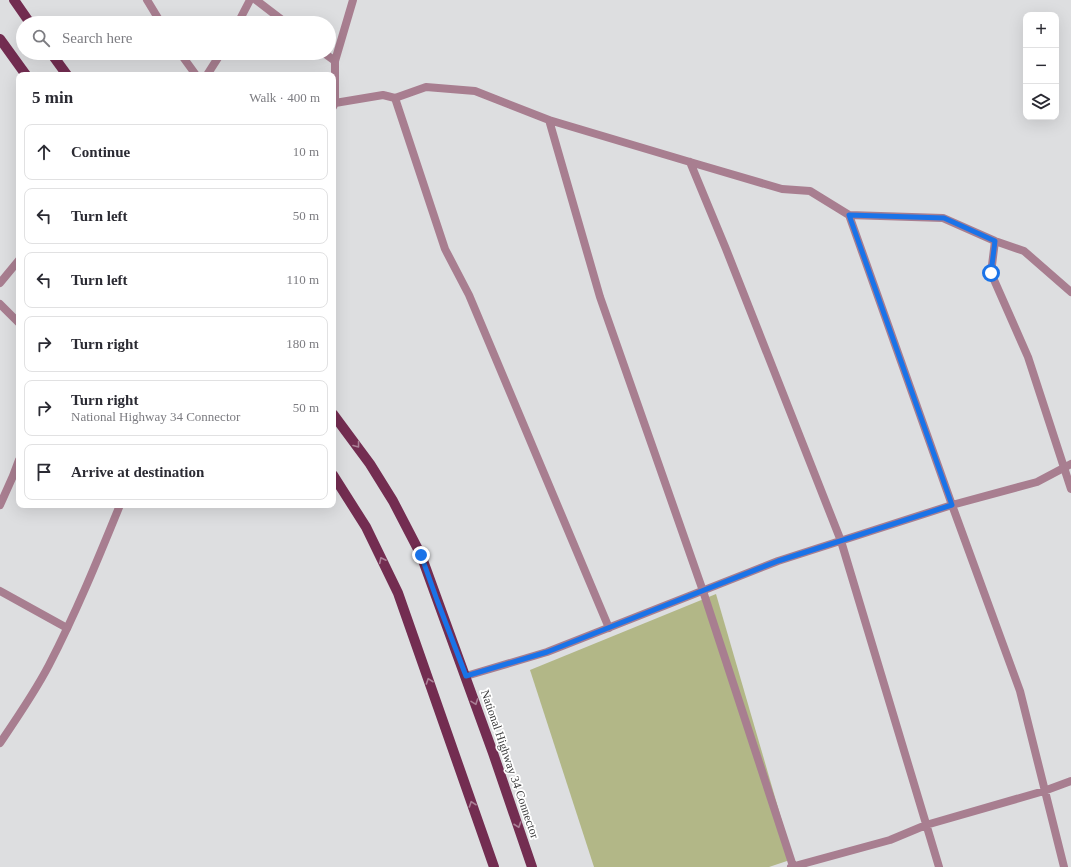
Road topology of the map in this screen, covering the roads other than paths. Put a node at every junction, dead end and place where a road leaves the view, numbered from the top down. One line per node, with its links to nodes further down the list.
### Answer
1 (14, 0): 6 (main road)
2 (147, 0): 7 (street)
3 (250, 0): 8 (street)
4 (256, 0): 9 (street)
5 (353, 0): 11 (street)
6 (25, 16)
7 (156, 16)
8 (242, 16)
9 (277, 16)
10 (0, 39): 16 (main road)
11 (336, 55)
12 (56, 60): 17 (main road)
13 (185, 60): 18 (street)
14 (216, 60): 19 (street)
15 (334, 61): 20 (street)
16 (24, 72)
17 (65, 72)
18 (194, 72)
19 (209, 72)
20 (334, 72)
21 (395, 98): 22 (street); 23 (street); 44 (street)
22 (336, 105)
23 (549, 120): 24 (street); 41 (street)
24 (690, 162): 25 (street); 40 (street)
25 (849, 215): 26 (street); 38 (street)
26 (995, 241): 29 (street); 33 (street)
27 (16, 264): 28 (street)
28 (0, 283)
29 (1071, 292)
30 (0, 304): 31 (street)
31 (16, 320)
32 (336, 418): 45 (main road, National Highway 34 Connector, one-way to 45)
33 (1067, 466): 36 (street); 38 (street)
34 (16, 470): 37 (street)
35 (336, 480): 50 (main road, one-way to 35)
36 (1071, 489)
37 (0, 505)
38 (952, 505): 40 (street); 48 (street)
39 (119, 508): 43 (street)
40 (841, 541): 41 (street); 49 (street)
41 (704, 591): 44 (street); 52 (street)
42 (0, 592): 43 (street)
43 (68, 628): 46 (street)
44 (609, 628): 45 (street)
45 (466, 676): 51 (main road, National Highway 34 Connector, one-way to 51)
46 (0, 743)
47 (1071, 781): 48 (street)
48 (1044, 791): 49 (street); 54 (street)
49 (926, 825): 52 (street); 53 (street)
50 (494, 867)
51 (532, 867)
52 (792, 867)
53 (939, 867)
54 (1064, 867)

